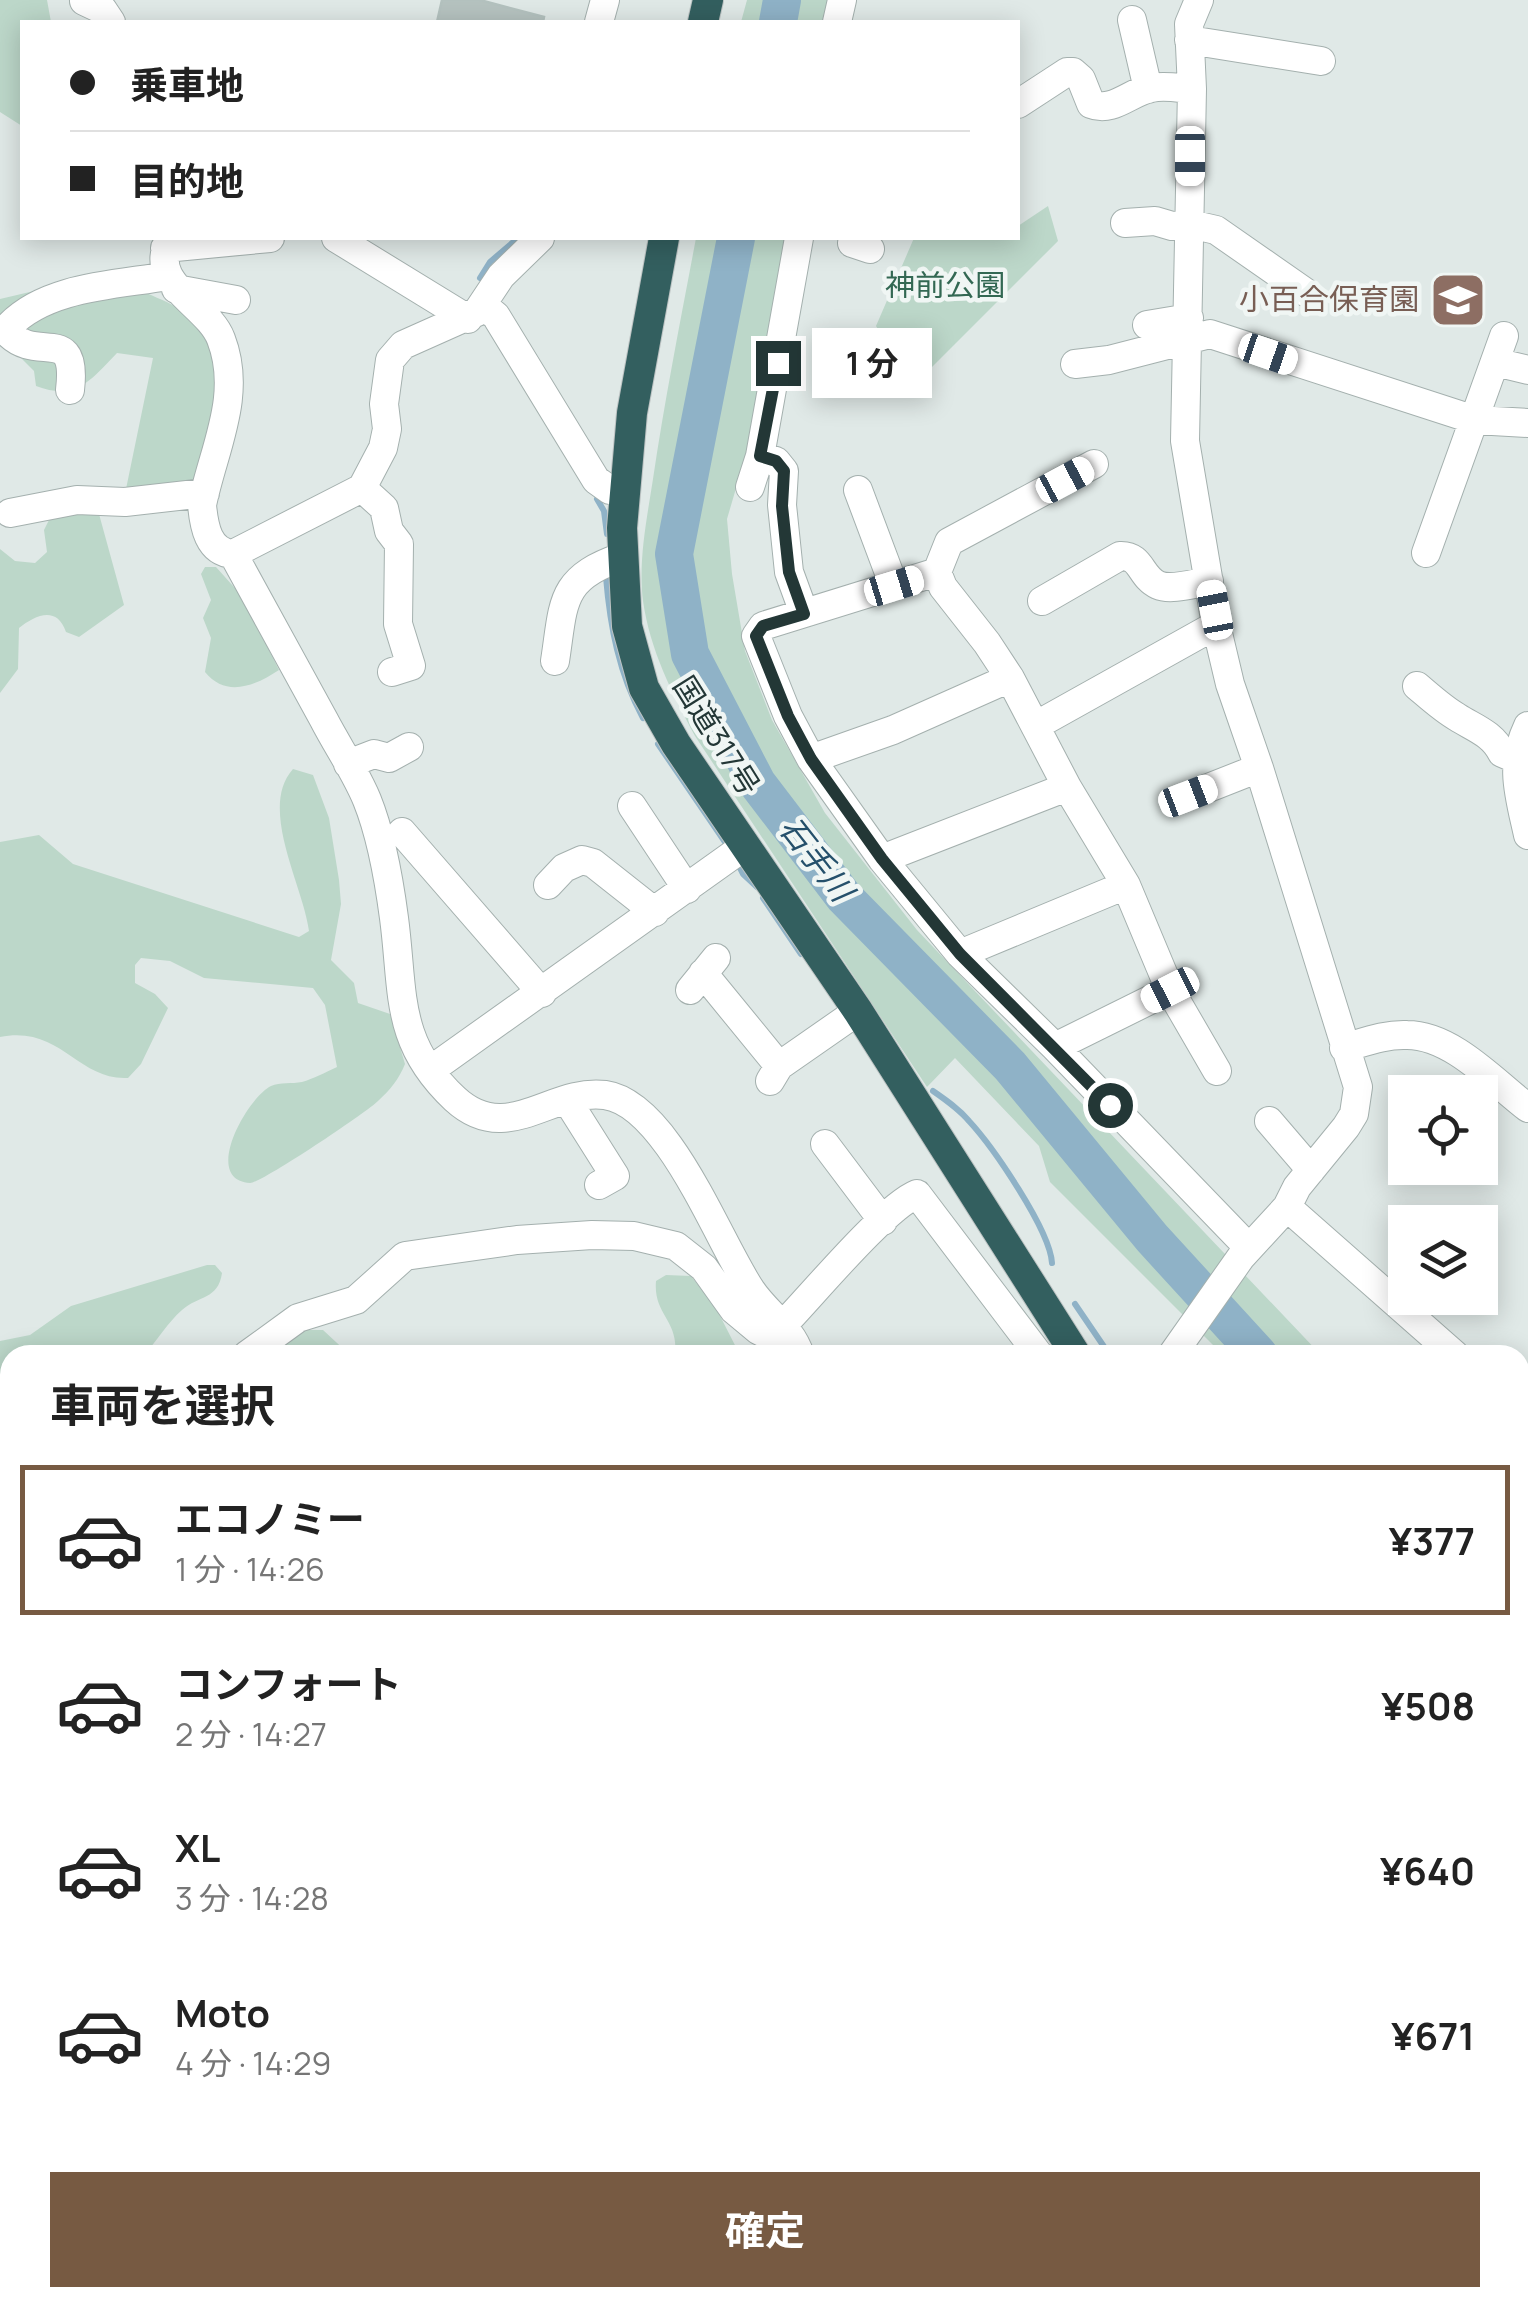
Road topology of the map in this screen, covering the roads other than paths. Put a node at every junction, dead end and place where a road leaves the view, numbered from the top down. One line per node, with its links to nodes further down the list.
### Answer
1 (84, 0): 3 (street)
2 (1199, 0): 5 (street)
3 (110, 20)
4 (1132, 20): 7 (street)
5 (1190, 40): 6 (street); 8 (street)
6 (1321, 61)
7 (1148, 89): 8 (street); 9 (street)
8 (1192, 89): 11 (street)
9 (1020, 103)
10 (1124, 223): 11 (street)
11 (1190, 224): 18 (street); 22 (street)
12 (262, 240): 17 (street)
13 (340, 240): 20 (street)
14 (538, 240): 20 (street)
15 (664, 240): 33 (highway, 国道317号)
16 (799, 240): 28 (street)
17 (170, 263): 19 (street); 25 (street); 34 (street)
18 (1305, 292)
19 (236, 300)
20 (476, 312): 30 (street); 33 (street)
21 (1146, 325): 22 (street)
22 (1188, 329): 23 (street); 26 (street); 40 (street)
23 (1075, 364)
24 (1528, 370): 26 (street)
25 (70, 390)
26 (1475, 420): 27 (street); 36 (street)
27 (1528, 422)
28 (760, 456): 31 (street); 43 (street)
29 (1094, 464): 39 (street)
30 (362, 488): 37 (street); 46 (street)
31 (750, 488)
32 (858, 490): 41 (street)
33 (625, 491): 38 (highway, 国道317号)
34 (205, 493): 35 (street); 37 (street)
35 (10, 513)
36 (1426, 553)
37 (233, 554): 54 (street)
38 (622, 556): 45 (street); 61 (highway, 国道317号)
39 (938, 572): 41 (street); 47 (street)
40 (1209, 581): 42 (street); 44 (street)
41 (894, 586): 43 (street)
42 (1042, 600)
43 (804, 614): 52 (street)
44 (1216, 626): 49 (street); 55 (street)
45 (555, 662)
46 (392, 672)
47 (1010, 678): 49 (street); 52 (street)
48 (1417, 686): 53 (street)
49 (1035, 726): 56 (street)
50 (1528, 726): 53 (street)
51 (409, 747): 54 (street)
52 (811, 759): 62 (street)
53 (1516, 759): 60 (street)
54 (348, 764): 74 (street)
55 (1260, 768): 57 (street); 73 (street)
56 (1067, 787): 62 (street); 63 (street)
57 (1188, 796)
58 (632, 806): 65 (street)
59 (402, 832): 70 (street)
60 (1528, 835)
61 (745, 846): 65 (street); 71 (highway, 国道317号)
62 (882, 859): 67 (street)
63 (1126, 885): 67 (street); 69 (street)
64 (548, 886): 66 (street)
65 (686, 889): 66 (street)
66 (655, 912): 70 (street)
67 (960, 954): 72 (street)
68 (703, 974): 71 (street)
69 (1170, 990): 72 (street); 75 (street)
70 (542, 993): 74 (street)
71 (858, 1011): 91 (highway, 国道317号)
72 (1055, 1047): 84 (street)
73 (1344, 1048): 77 (street); 80 (street)
74 (432, 1069): 76 (street)
75 (1217, 1071)
76 (566, 1100): 81 (street); 85 (street)
77 (1528, 1108)
78 (1270, 1121): 80 (street)
79 (825, 1144): 83 (street)
80 (1311, 1170): 82 (street)
81 (599, 1185)
82 (1287, 1207): 84 (street); 92 (street)
83 (883, 1221): 85 (street); 90 (street)
84 (1245, 1252): 86 (street)
85 (784, 1324): 89 (street)
86 (1179, 1344)
87 (261, 1345): 88 (street)
88 (786, 1345)
89 (795, 1345)
90 (1032, 1345)
91 (1070, 1345)
92 (1443, 1345)

